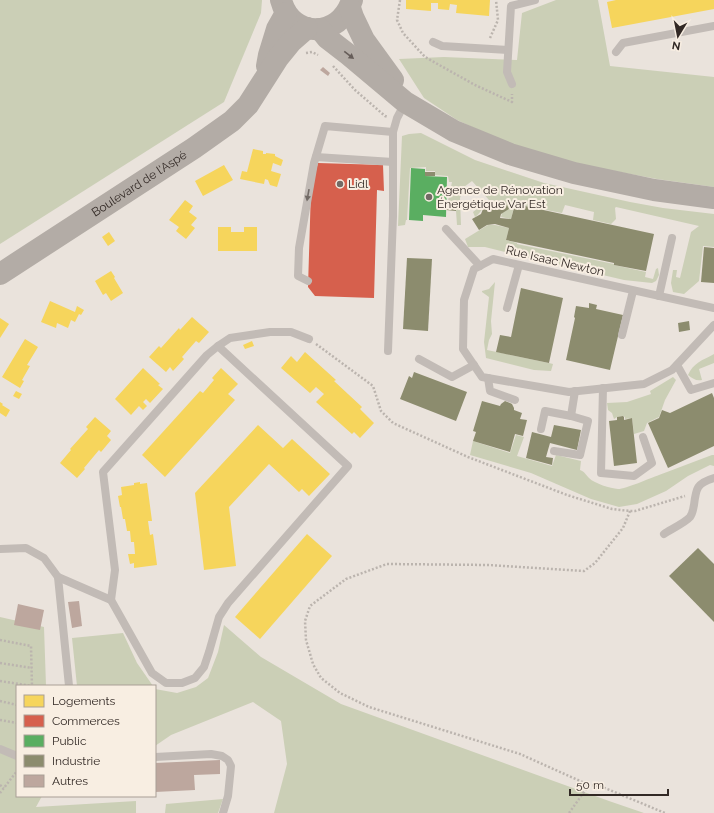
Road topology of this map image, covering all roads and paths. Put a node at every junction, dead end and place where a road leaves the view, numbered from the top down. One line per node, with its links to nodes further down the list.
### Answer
1 (400, 0): 16 (path)
2 (496, 0): 9 (path)
3 (535, 0): 10 (lane)
4 (351, 4): 7 (main road, Boulevard de l'Aspé); 19 (main road)
5 (284, 6): 7 (main road); 15 (main road, Boulevard de l'Aspé)
6 (714, 26): 11 (lane)
7 (313, 28): 15 (main road, Boulevard de l'Aspé); 17 (main road, one-way to 17)
8 (433, 42): 9 (lane)
9 (489, 49): 10 (lane)
10 (508, 50): 16 (lane)
11 (616, 52)
12 (302, 54): 13 (path)
13 (320, 56)
14 (333, 66): 18 (path)
15 (265, 79): 28 (main road, Boulevard de l'Aspé)
16 (512, 84)
17 (405, 102): 19 (main road); 20 (lane)
18 (385, 116)
19 (431, 117): 23 (main road)
20 (393, 132): 21 (lane); 22 (lane)
21 (316, 157): 22 (lane); 29 (lane, one-way to 29)
22 (393, 162): 38 (lane)
23 (714, 198)
24 (446, 229): 27 (lane)
25 (672, 238): 31 (lane)
26 (519, 265): 27 (lane, Rue Isaac Newton); 30 (lane, Rue Isaac Newton); 32 (lane)
27 (480, 266): 40 (lane)
28 (0, 274)
29 (308, 280)
30 (633, 290): 31 (lane, Rue Isaac Newton); 35 (lane)
31 (659, 296): 33 (lane, Rue Isaac Newton)
32 (507, 308)
33 (714, 308)
34 (714, 325): 41 (lane)
35 (622, 335)
36 (309, 339): 37 (lane); 53 (path)
37 (218, 346): 57 (lane); 57 (lane)
38 (388, 351)
39 (419, 359): 40 (lane)
40 (474, 365): 42 (lane)
41 (677, 365): 43 (lane); 44 (lane)
42 (488, 378): 45 (lane); 46 (lane)
43 (714, 383)
44 (603, 388): 45 (lane); 49 (lane)
45 (575, 391): 47 (lane)
46 (515, 400)
47 (571, 416): 48 (lane); 50 (lane)
48 (541, 429)
49 (643, 437)
50 (554, 451)
51 (714, 478): 52 (lane)
52 (695, 493): 53 (path); 54 (lane)
53 (630, 511): 74 (path)
54 (664, 534)
55 (0, 549): 56 (lane)
56 (58, 577): 57 (lane); 64 (lane)
57 (111, 600)
58 (0, 640): 60 (path)
59 (0, 663): 60 (path)
60 (32, 668): 63 (path)
61 (0, 681): 62 (path)
62 (26, 685)
63 (32, 685)
64 (68, 685)
65 (0, 702): 66 (path)
66 (16, 705)
67 (0, 720): 68 (path)
68 (16, 723)
69 (0, 749): 70 (lane)
70 (16, 756)
71 (156, 757): 77 (lane)
72 (16, 772): 75 (path)
73 (0, 785): 75 (path)
74 (589, 785): 78 (path); 79 (path)
75 (4, 788): 76 (path)
76 (0, 793)
77 (223, 813)
78 (569, 813)
79 (665, 813)

